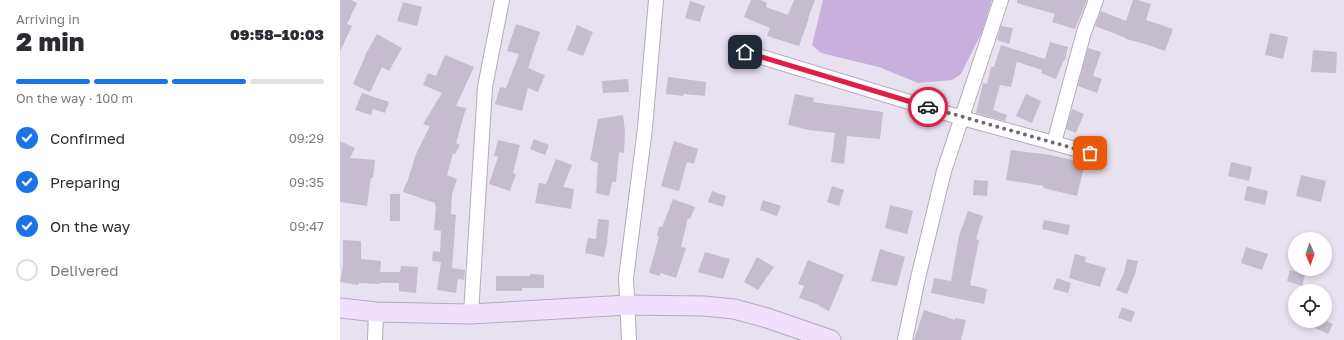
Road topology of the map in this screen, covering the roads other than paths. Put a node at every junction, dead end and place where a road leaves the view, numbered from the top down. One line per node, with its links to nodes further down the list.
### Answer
1 (502, 0): 12 (street)
2 (656, 0): 9 (street)
3 (1001, 0): 6 (street)
4 (1096, 0): 7 (street)
5 (745, 52): 6 (street)
6 (962, 118): 7 (street); 16 (street)
7 (1054, 143): 8 (street)
8 (1090, 153)
9 (628, 305): 12 (main road); 14 (street); 15 (main road)
10 (340, 308): 11 (main road)
11 (376, 312): 12 (main road); 13 (street)
12 (471, 314)
13 (375, 340)
14 (629, 340)
15 (831, 340)
16 (905, 340)

